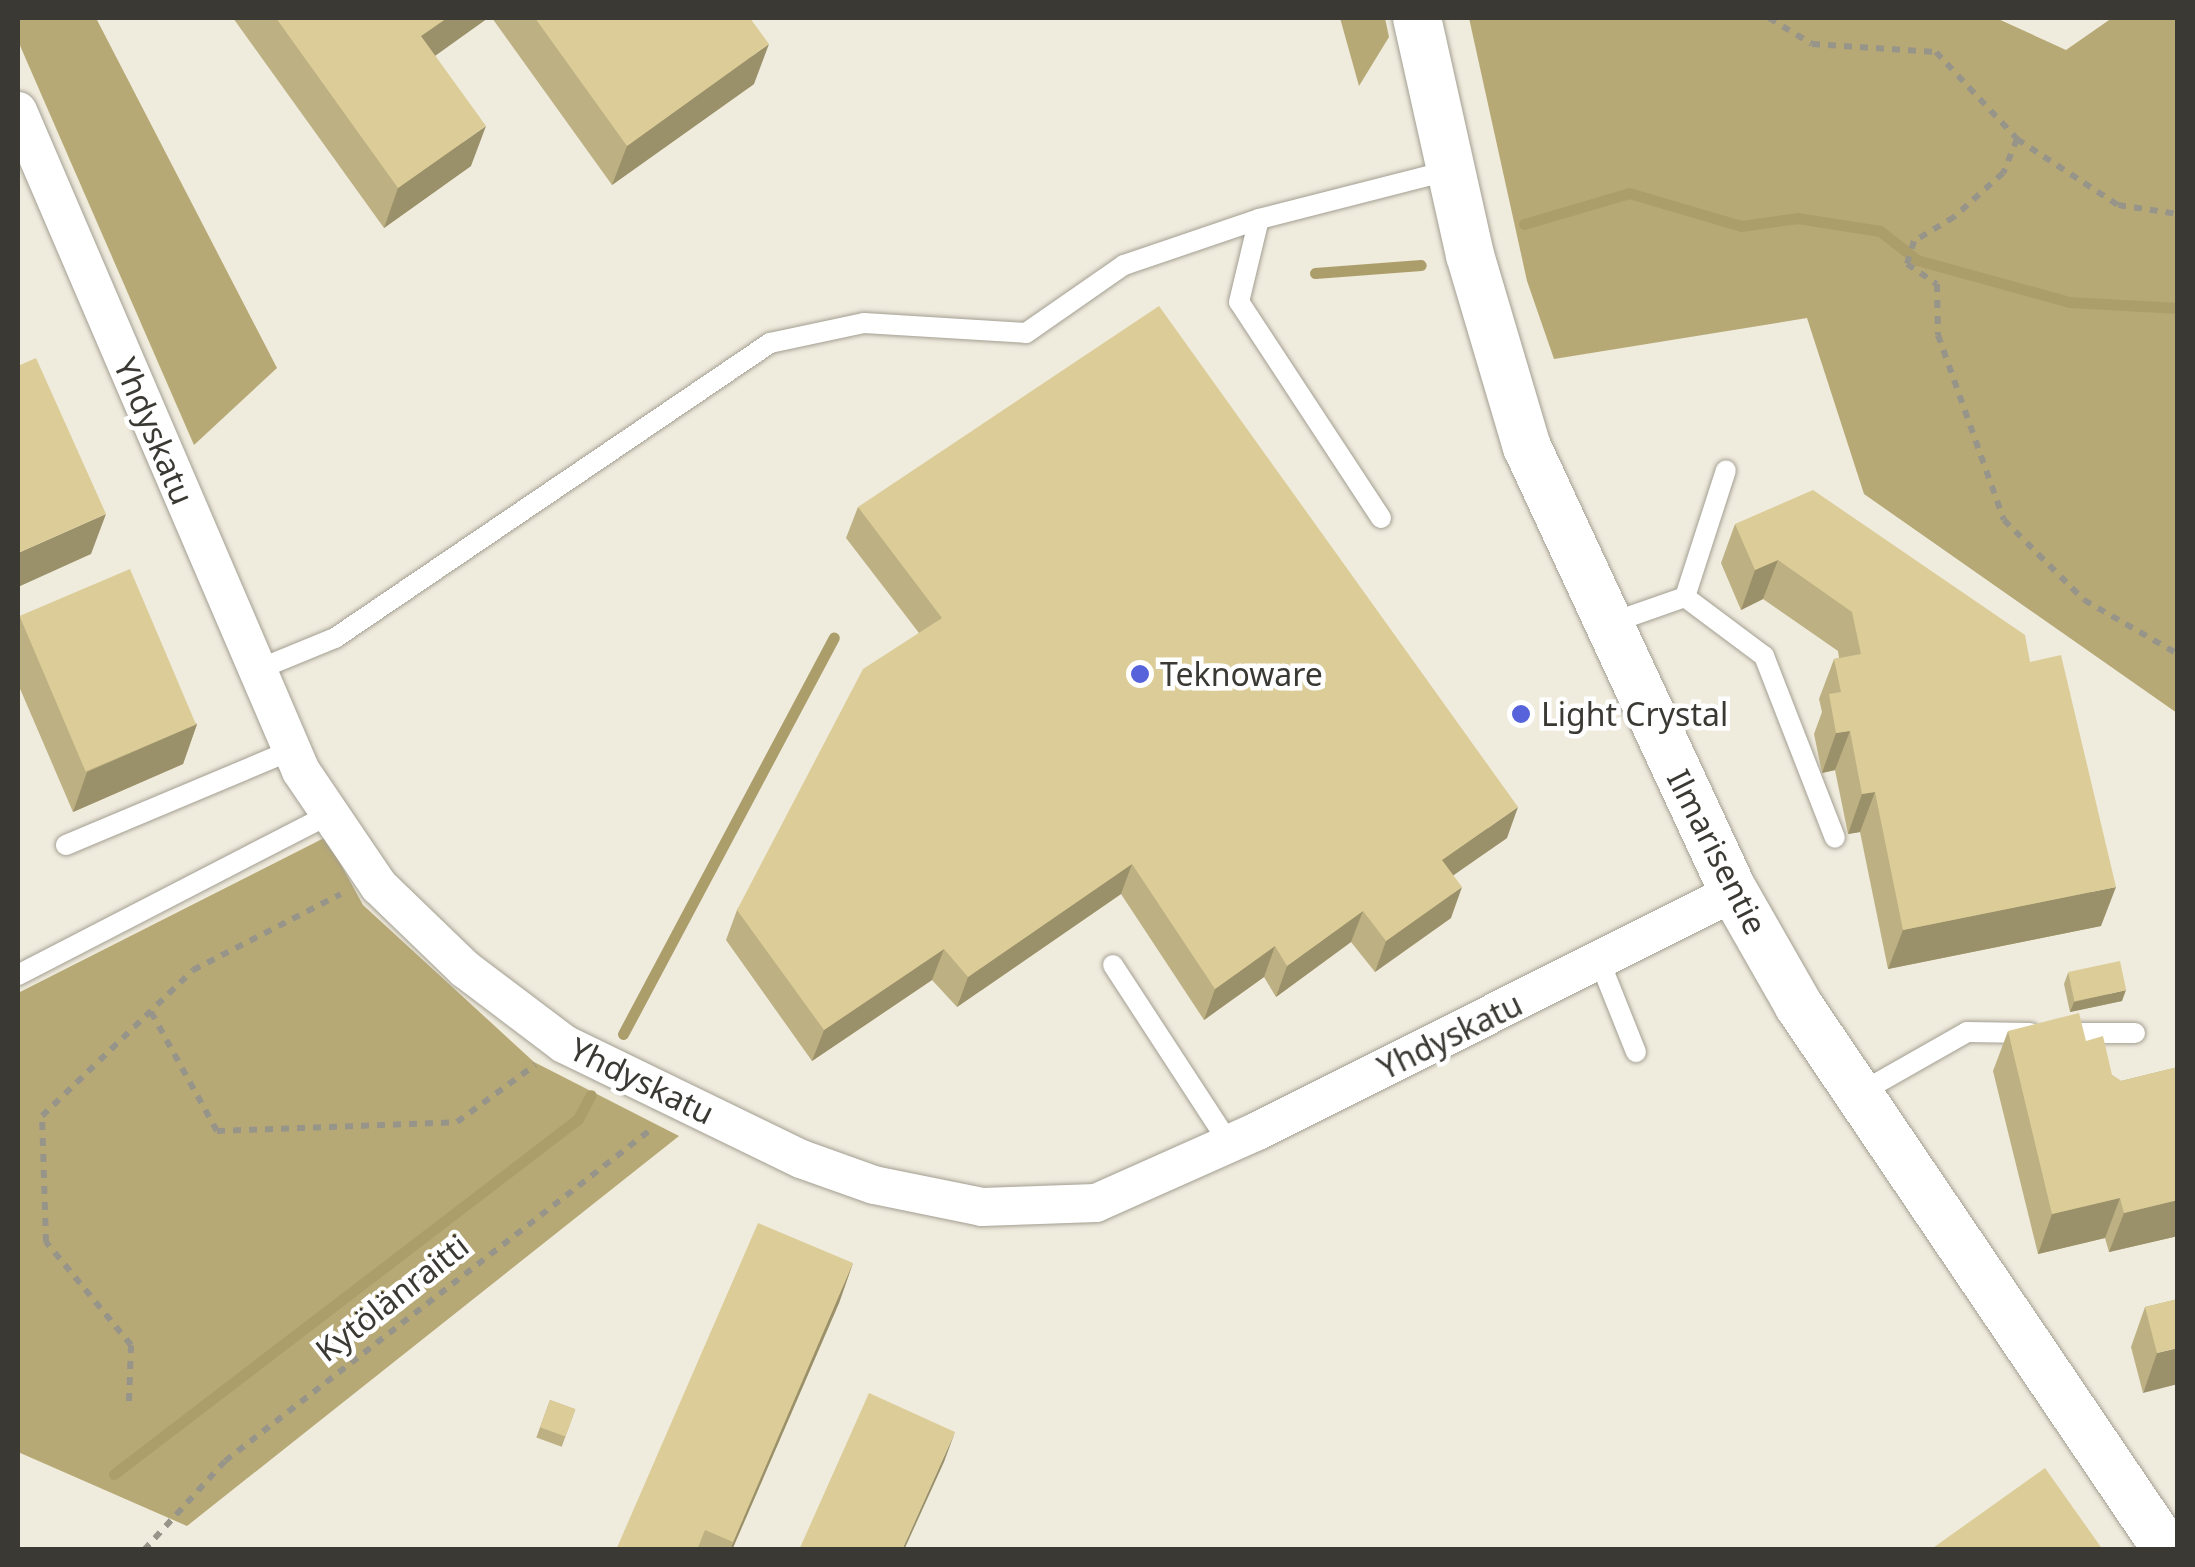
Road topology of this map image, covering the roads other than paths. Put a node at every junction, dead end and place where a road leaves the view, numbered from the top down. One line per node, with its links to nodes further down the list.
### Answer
1 (1418, 18): 3 (street, Ilmarisentie)
2 (18, 110): 9 (street, Yhdyskatu)
3 (1451, 170): 4 (lane); 8 (street, Ilmarisentie)
4 (1260, 219): 6 (lane); 9 (lane)
5 (1726, 470): 7 (lane)
6 (1381, 518)
7 (1685, 598): 8 (lane); 12 (lane)
8 (1606, 624): 14 (street, Ilmarisentie)
9 (257, 670): 10 (street, Yhdyskatu)
10 (292, 750): 11 (street, Yhdyskatu); 13 (lane)
11 (330, 814): 17 (lane); 21 (street, Yhdyskatu)
12 (1835, 838)
13 (66, 845)
14 (1734, 892): 15 (street, Yhdyskatu); 20 (street, Ilmarisentie)
15 (1600, 962): 19 (lane); 21 (street, Yhdyskatu)
16 (1113, 965): 21 (lane)
17 (18, 974)
18 (2135, 1033): 20 (lane)
19 (1636, 1052)
20 (1858, 1094): 22 (street, Ilmarisentie)
21 (1229, 1143)
22 (2167, 1550)

